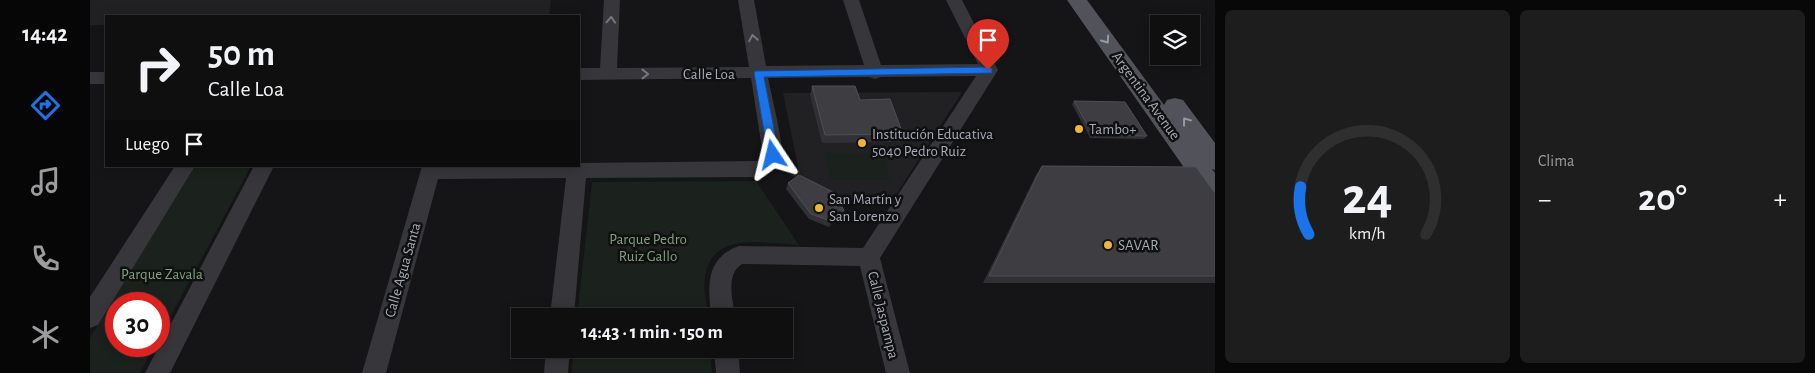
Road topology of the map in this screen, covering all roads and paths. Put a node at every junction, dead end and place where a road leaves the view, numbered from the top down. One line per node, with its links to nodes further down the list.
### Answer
1 (612, 0): 11 (street, one-way to 1)
2 (746, 0): 8 (street, one-way to 2)
3 (851, 0): 9 (street)
4 (954, 0): 7 (street)
5 (1077, 0): 17 (main road, Argentina Avenue, one-way to 17)
6 (1095, 0): 12 (main road, Argentina Avenue, one-way to 6)
7 (988, 70): 9 (street, Calle Loa); 18 (street, Calle Jaspampa)
8 (759, 73): 9 (street, Calle Loa); 11 (street, Calle Loa, one-way to 8); 16 (street)
9 (875, 73)
10 (580, 74): 11 (street, Calle Loa)
11 (608, 74)
12 (1215, 160)
13 (183, 167): 21 (street)
14 (263, 167): 24 (street)
15 (432, 169): 16 (street); 25 (street, Calle Agua Santa)
16 (577, 170): 19 (street)
17 (1213, 187)
18 (869, 257): 20 (street); 28 (street, Calle Jaspampa)
19 (563, 308)
20 (723, 308)
21 (90, 317)
22 (557, 358): 26 (street)
23 (727, 358): 27 (street)
24 (157, 373)
25 (374, 373)
26 (556, 373)
27 (728, 373)
28 (898, 373)

